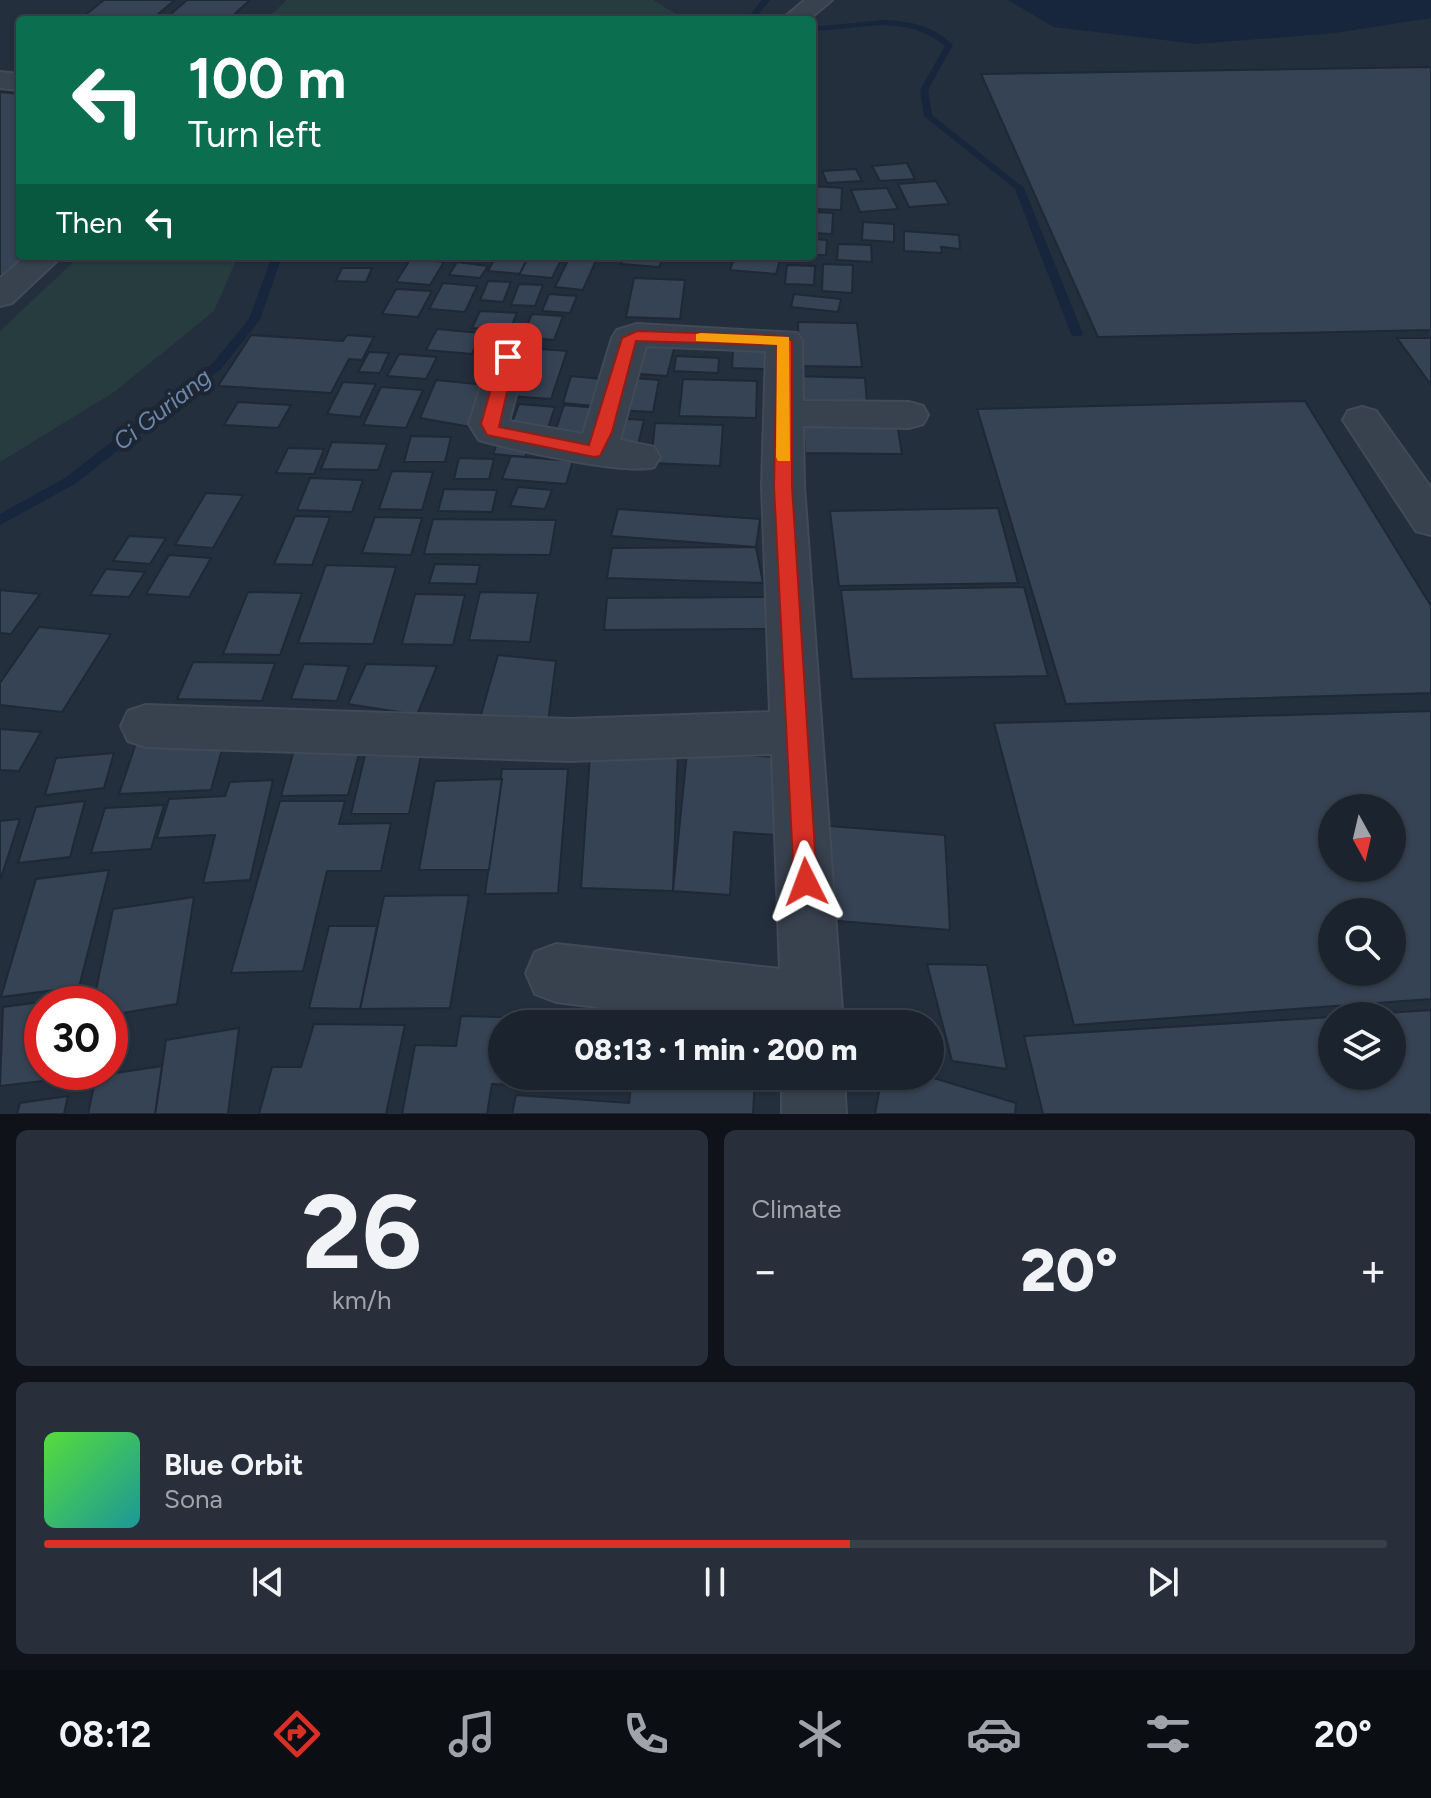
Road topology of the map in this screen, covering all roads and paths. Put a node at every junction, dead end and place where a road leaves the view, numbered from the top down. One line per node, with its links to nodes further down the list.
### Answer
1 (820, 0): 2 (street)
2 (798, 16)
3 (41, 260): 4 (street)
4 (0, 296)
5 (508, 357): 9 (street)
6 (786, 413): 7 (street); 9 (street); 13 (street)
7 (909, 415)
8 (1362, 420): 11 (street)
9 (594, 452): 10 (street)
10 (640, 457)
11 (1431, 520)
12 (146, 726): 13 (street)
13 (798, 732): 16 (street)
14 (556, 973): 15 (street)
15 (787, 1010)
16 (812, 1010)
17 (813, 1090): 18 (street)
18 (814, 1114)

